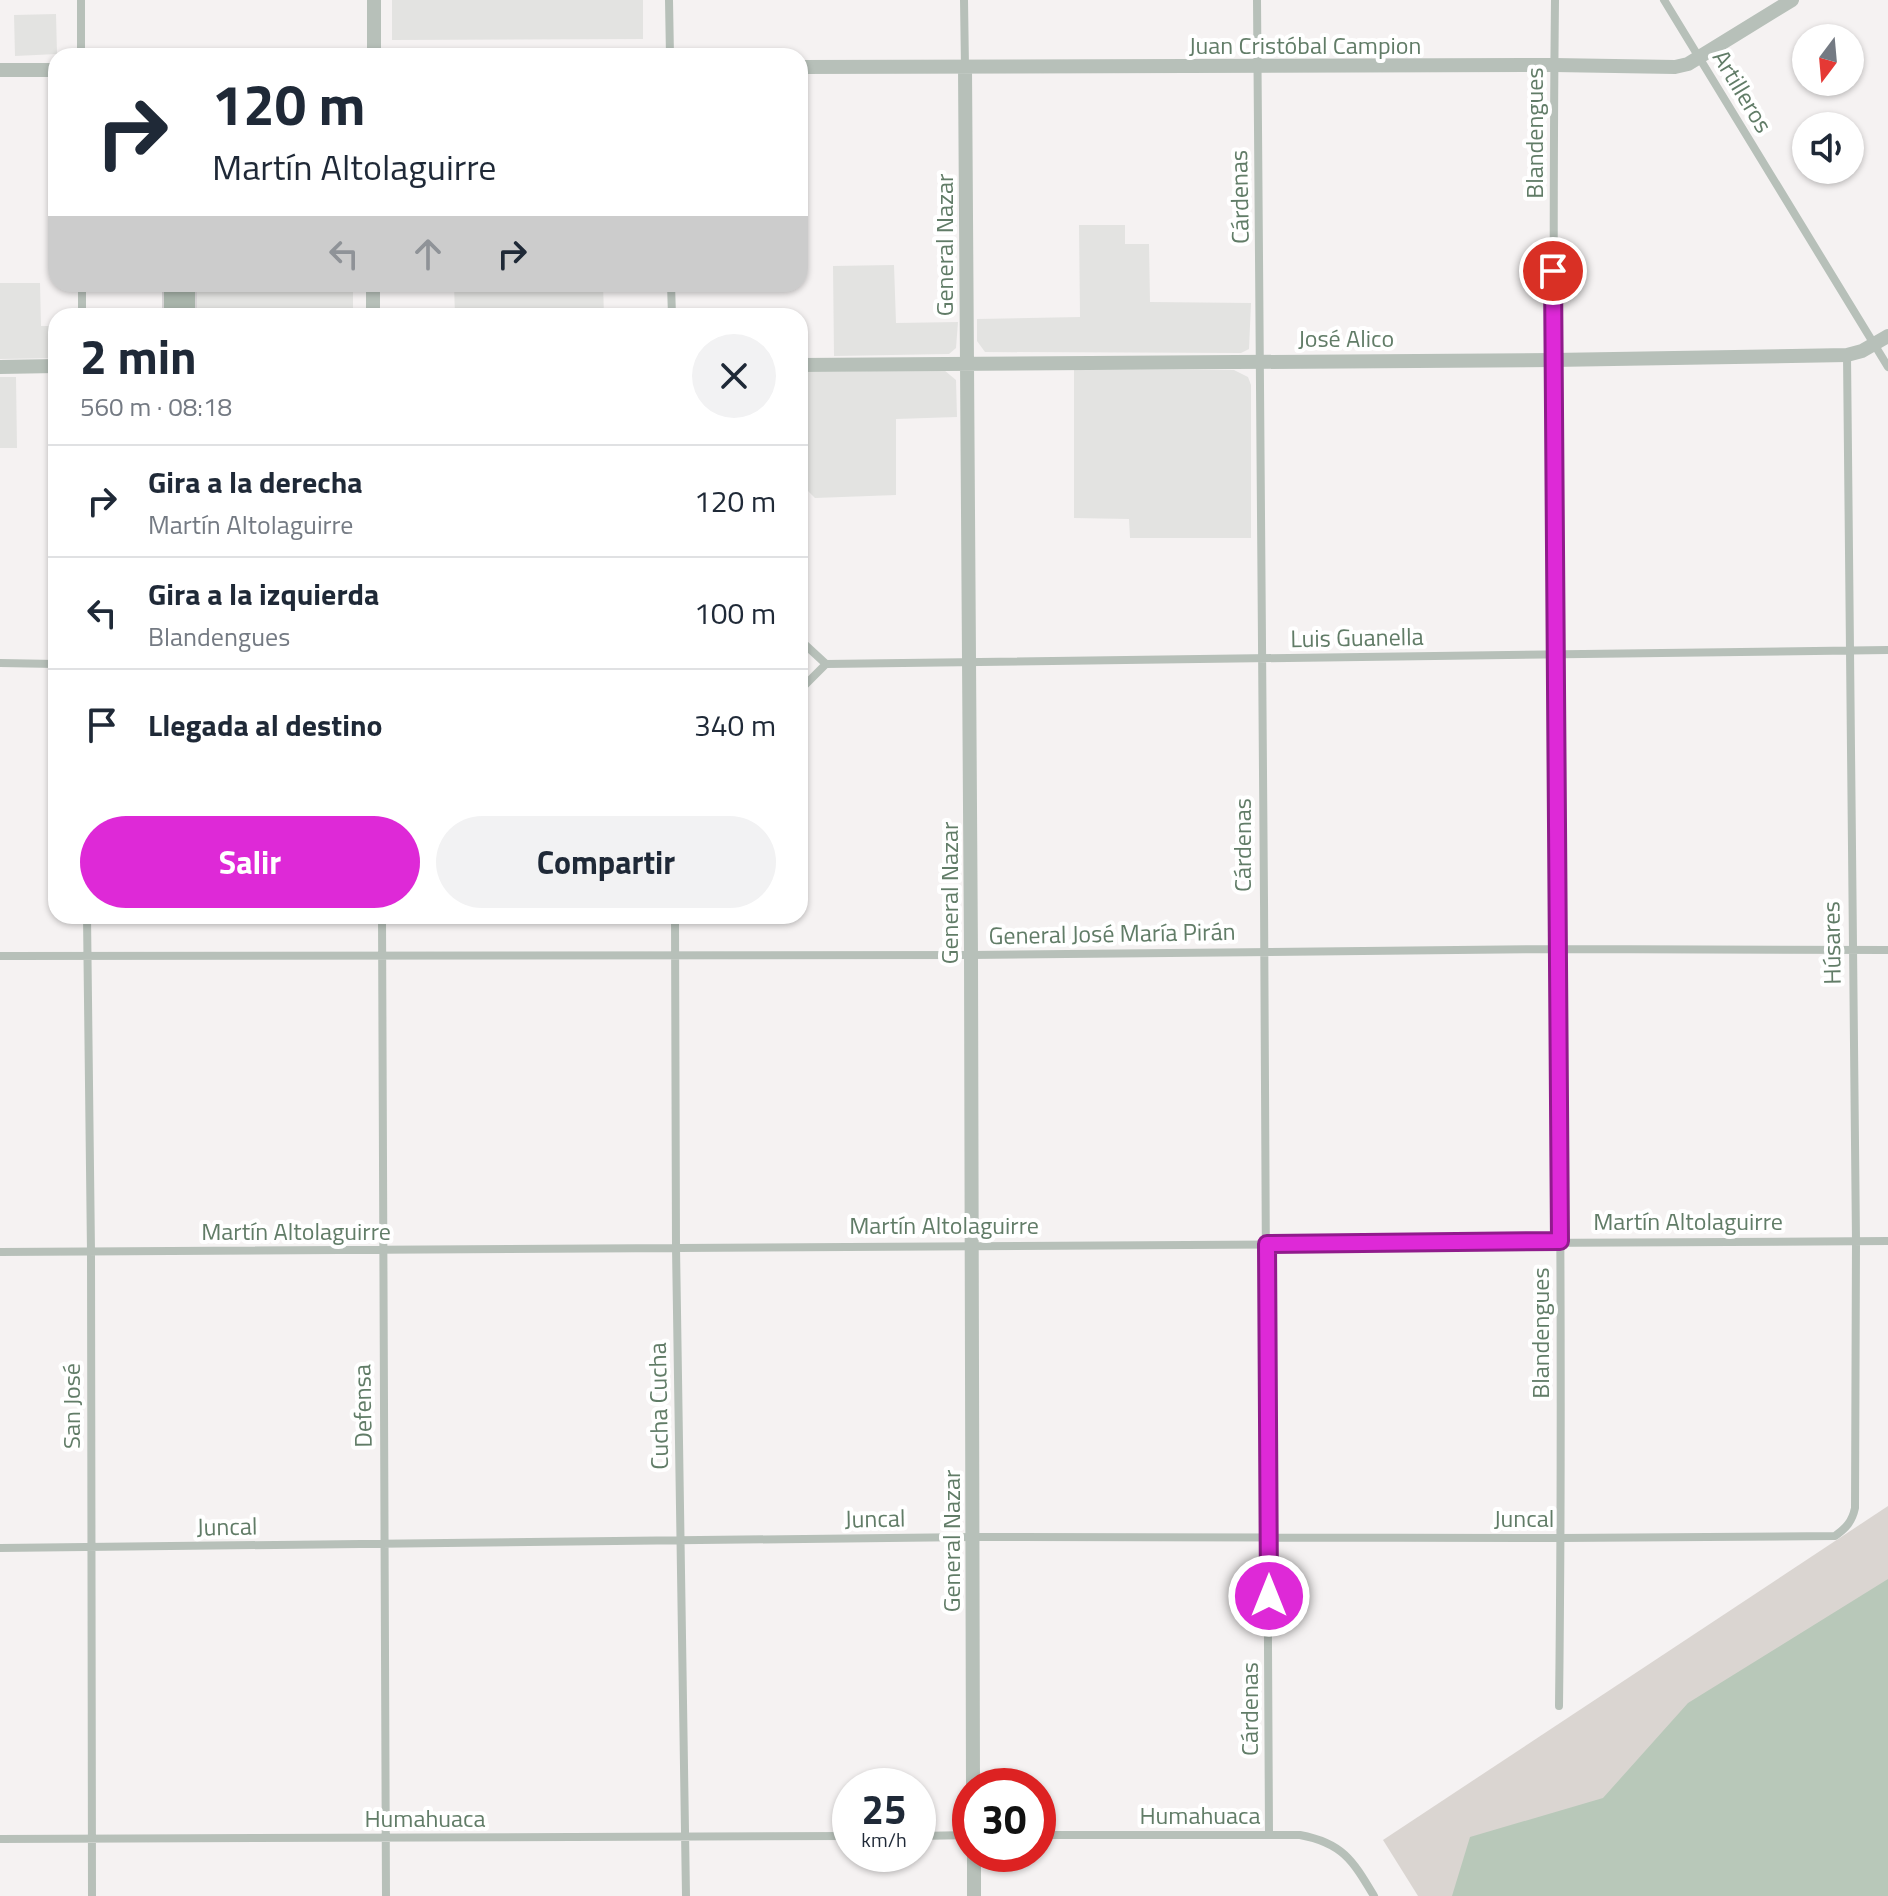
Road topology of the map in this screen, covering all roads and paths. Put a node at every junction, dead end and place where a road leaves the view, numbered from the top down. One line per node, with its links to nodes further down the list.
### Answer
1 (81, 0): 9 (street)
2 (374, 0): 10 (street)
3 (669, 0): 11 (street)
4 (964, 0): 16 (street, General Nazar)
5 (1257, 0): 15 (street, Cárdenas)
6 (1555, 0): 13 (street, Blandengues)
7 (1664, 0): 12 (street, Artilleros)
8 (1792, 0): 12 (street, Juan Cristóbal Campion)
9 (81, 48)
10 (374, 48)
11 (670, 48)
12 (1699, 58): 13 (street, Juan Cristóbal Campion); 20 (street, Artilleros)
13 (1554, 65): 15 (street, Juan Cristóbal Campion); 22 (street, Blandengues)
14 (808, 67): 16 (street, Juan Cristóbal Campion)
15 (1257, 67): 16 (street, Juan Cristóbal Campion); 23 (street, Cárdenas)
16 (965, 68): 24 (street, General Nazar)
17 (0, 70): 18 (street)
18 (48, 70)
19 (1888, 336): 20 (street, José Alico)
20 (1874, 344): 21 (street, José Alico); 28 (street, Artilleros)
21 (1847, 355): 22 (street, José Alico); 31 (street, Húsares)
22 (1553, 360): 23 (street, José Alico); 32 (street, Blandengues)
23 (1261, 361): 24 (street, José Alico); 33 (street, Cárdenas)
24 (966, 363): 25 (street, José Alico); 35 (street, General Nazar)
25 (808, 365)
26 (48, 366): 27 (street)
27 (0, 367)
28 (1888, 367)
29 (808, 647): 37 (street)
30 (1888, 650): 31 (street, Luis Guanella)
31 (1849, 652): 32 (street, Luis Guanella); 43 (street, Húsares)
32 (1555, 654): 33 (street, Luis Guanella); 42 (street, Blandengues)
33 (1262, 658): 35 (street, Luis Guanella); 45 (street, Cárdenas)
34 (0, 663): 36 (street)
35 (969, 663): 37 (street, Luis Guanella); 47 (street, General Nazar)
36 (48, 664)
37 (826, 664): 38 (street)
38 (808, 682)
39 (87, 924): 49 (street, San José)
40 (382, 924): 50 (street, Defensa)
41 (675, 924): 46 (street, Cucha Cucha)
42 (1557, 949): 43 (street, General José María Pirán); 45 (street, General José María Pirán); 51 (street, Blandengues)
43 (1851, 949): 44 (street, General José María Pirán); 52 (street, Húsares)
44 (1888, 950)
45 (1263, 951): 47 (street, General José María Pirán); 54 (street, Cárdenas)
46 (675, 955): 47 (street, General José María Pirán); 50 (street, General José María Pirán); 56 (street, Cucha Cucha)
47 (971, 955): 55 (street, General Nazar)
48 (0, 956): 49 (street, General José María Pirán)
49 (88, 956): 50 (street, General José María Pirán); 57 (street, San José)
50 (382, 957): 58 (street, Defensa)
51 (1560, 1241): 52 (street, Martín Altolaguirre); 54 (street, Martín Altolaguirre); 63 (street, Blandengues)
52 (1856, 1241): 53 (street, Martín Altolaguirre); 60 (street, Húsares)
53 (1888, 1241)
54 (1267, 1244): 55 (street, Martín Altolaguirre); 62 (street, Cárdenas)
55 (973, 1245): 56 (street, Martín Altolaguirre); 61 (street, General Nazar)
56 (676, 1247): 58 (street, Martín Altolaguirre); 64 (street, Cucha Cucha)
57 (91, 1251): 58 (street, Martín Altolaguirre); 59 (street, Martín Altolaguirre); 67 (street, San José)
58 (382, 1251): 65 (street, Defensa)
59 (0, 1252)
60 (1845, 1529): 63 (street, Juncal)
61 (973, 1537): 62 (street, Juncal); 64 (street, Juncal); 69 (street, General Nazar)
62 (1268, 1537): 63 (street, Juncal); 70 (street, Cárdenas)
63 (1561, 1538): 68 (street, Blandengues)
64 (680, 1542): 65 (street, Juncal); 72 (street, Cucha Cucha)
65 (385, 1544): 67 (street, Juncal); 74 (street, Defensa)
66 (0, 1548): 67 (street, Juncal)
67 (92, 1548): 76 (street, San José)
68 (1559, 1706)
69 (973, 1768)
70 (1269, 1834): 71 (street, Humahuaca); 82 (street, Humahuaca)
71 (1056, 1835)
72 (686, 1836): 73 (street, Humahuaca); 74 (street, Humahuaca); 80 (street, Cucha Cucha)
73 (832, 1836)
74 (386, 1838): 76 (street, Humahuaca); 79 (street, Defensa)
75 (0, 1839): 76 (street, Humahuaca)
76 (92, 1839): 78 (street, San José)
77 (974, 1872): 81 (street)
78 (92, 1896)
79 (386, 1896)
80 (686, 1896)
81 (974, 1896)
82 (1374, 1896)

